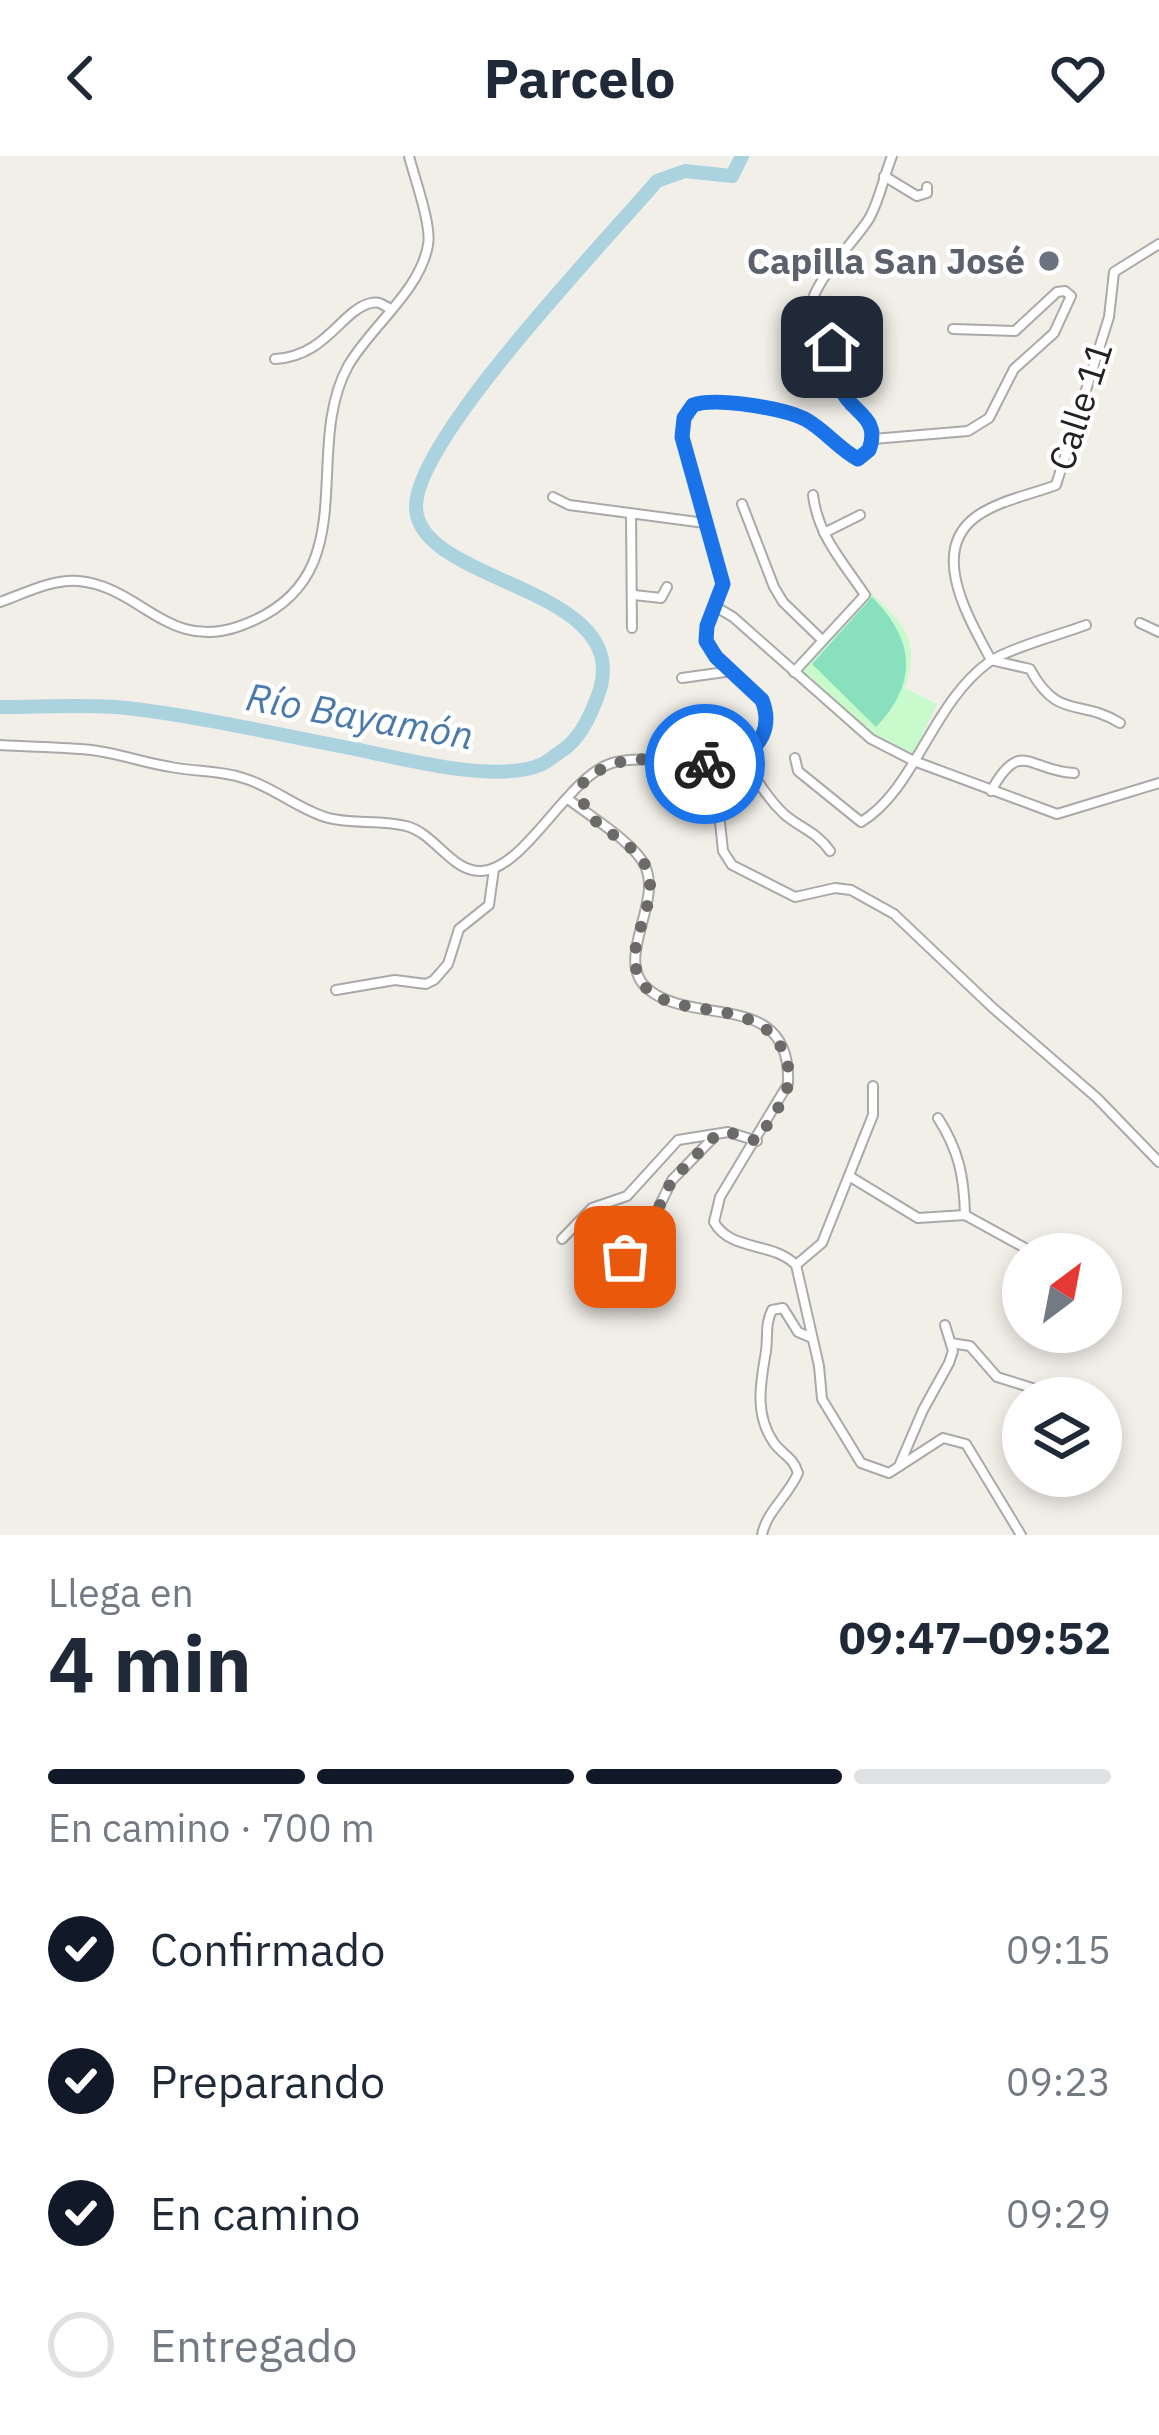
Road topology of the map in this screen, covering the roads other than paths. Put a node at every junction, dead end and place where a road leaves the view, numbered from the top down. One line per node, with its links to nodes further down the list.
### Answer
1 (409, 156): 6 (street)
2 (892, 156): 3 (street)
3 (883, 175): 4 (street); 9 (street)
4 (927, 188)
5 (1159, 244): 26 (street, Calle 11)
6 (389, 309): 8 (street); 19 (street)
7 (953, 329): 9 (street)
8 (275, 359)
9 (873, 439): 15 (street)
10 (813, 495): 16 (street)
11 (553, 497): 13 (street)
12 (742, 504): 25 (street)
13 (631, 514): 15 (street); 18 (street)
14 (860, 515): 16 (street)
15 (706, 523): 20 (street)
16 (824, 533): 25 (street)
17 (667, 587): 18 (street)
18 (634, 595): 23 (street)
19 (0, 602)
20 (716, 607): 27 (street); 28 (street)
21 (1140, 622): 24 (street)
22 (1086, 625): 26 (street)
23 (632, 628)
24 (1159, 632)
25 (821, 639): 28 (street)
26 (991, 660): 30 (street); 34 (street)
27 (732, 671): 29 (street); 32 (street)
28 (794, 671): 34 (street)
29 (682, 678)
30 (1120, 723)
31 (0, 746): 44 (street)
32 (743, 758): 35 (street); 43 (street)
33 (796, 758): 34 (street)
34 (914, 761): 39 (street)
35 (714, 764): 37 (street); 50 (street)
36 (1074, 773): 39 (street)
37 (583, 783): 40 (street); 42 (street)
38 (1159, 783): 39 (street)
39 (991, 791)
40 (568, 799): 41 (street); 42 (street)
41 (554, 812): 42 (street); 44 (street)
42 (587, 814): 49 (street)
43 (830, 850)
44 (494, 869): 45 (street)
45 (336, 990)
46 (873, 1086): 51 (street)
47 (938, 1118): 52 (street)
48 (715, 1136): 49 (street); 54 (street); 56 (street)
49 (757, 1141): 55 (street)
50 (1159, 1162)
51 (849, 1176): 52 (street); 55 (street)
52 (965, 1215): 53 (street)
53 (1002, 1235)
54 (562, 1239)
55 (796, 1265): 60 (street)
56 (610, 1279): 57 (street); 58 (street)
57 (654, 1294)
58 (606, 1295)
59 (945, 1325): 61 (street)
60 (813, 1339): 63 (street); 64 (street)
61 (951, 1343): 62 (street); 63 (street)
62 (1002, 1379)
63 (897, 1472): 65 (street)
64 (762, 1535)
65 (1021, 1535)

